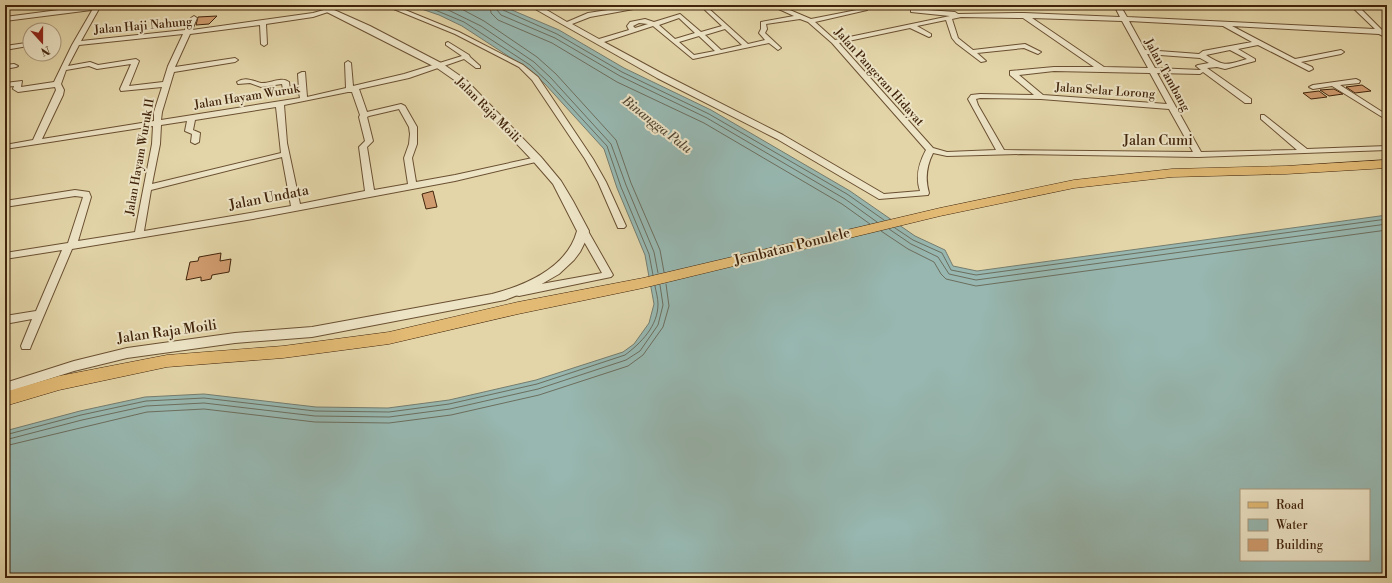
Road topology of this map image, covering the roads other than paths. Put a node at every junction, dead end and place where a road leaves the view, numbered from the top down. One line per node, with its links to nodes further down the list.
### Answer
1 (115, 5): 9 (street)
2 (317, 5): 13 (street, Jalan Raja Moili)
3 (387, 5): 105 (street)
4 (553, 5): 10 (street)
5 (640, 5): 24 (street)
6 (773, 5): 17 (street, Jalan Pangeran Hidayat)
7 (1117, 5): 20 (street, Jalan Tambang)
8 (1353, 5): 29 (street)
9 (97, 7): 21 (street); 38 (street)
10 (536, 7): 24 (street)
11 (707, 9): 28 (street)
12 (865, 9): 22 (street)
13 (330, 10): 23 (street, Jalan Haji Nahung); 60 (street, Jalan Raja Moili)
14 (913, 11): 15 (street)
15 (961, 15): 16 (street); 19 (street)
16 (1024, 15): 20 (street); 64 (street, Jalan Selar Lorong)
17 (801, 17): 22 (street, Jalan Pangeran Hidayat); 36 (street)
18 (194, 18): 30 (street, Jalan Hayam Wuruk II)
19 (949, 18): 27 (street); 48 (street)
20 (1123, 19): 26 (street); 50 (street, Jalan Tambang)
21 (6, 21)
22 (810, 21): 37 (street, Jalan Pangeran Hidayat)
23 (263, 23): 30 (street, Jalan Haji Nahung); 40 (street)
24 (567, 24): 35 (street)
25 (654, 24): 31 (street); 34 (street); 35 (street)
26 (1222, 24): 29 (street); 39 (street)
27 (912, 26): 32 (street); 37 (street)
28 (727, 27): 31 (street); 43 (street)
29 (1384, 32): 33 (street)
30 (187, 33): 38 (street, Jalan Haji Nahung); 66 (street, Jalan Hayam Wuruk II)
31 (701, 34): 34 (street); 47 (street)
32 (929, 35)
33 (1387, 36)
34 (674, 40): 47 (street)
35 (599, 41): 93 (street)
36 (769, 41): 43 (street); 45 (street)
37 (834, 42): 93 (street, Jalan Pangeran Hidayat)
38 (77, 43): 63 (street)
39 (1260, 43): 46 (street); 56 (street)
40 (264, 44)
41 (448, 44): 53 (street)
42 (22, 46): 44 (street)
43 (747, 46): 47 (street)
44 (5, 48)
45 (778, 48)
46 (1231, 48): 52 (street); 58 (street)
47 (720, 52)
48 (971, 52): 49 (street); 55 (street)
49 (1038, 52)
50 (1142, 52): 52 (street); 67 (street, Jalan Tambang)
51 (1341, 52): 56 (street)
52 (1202, 56): 58 (street)
53 (465, 57): 60 (street, Jalan Hayam Wuruk); 61 (street)
54 (235, 60): 66 (street)
55 (983, 61)
56 (1294, 61): 65 (street)
57 (348, 63): 77 (street)
58 (1217, 65): 81 (street)
59 (14, 66): 62 (street)
60 (440, 66): 77 (street, Jalan Hayam Wuruk); 98 (street, Jalan Raja Moili)
61 (478, 67)
62 (5, 68)
63 (63, 69): 72 (street); 73 (street)
64 (1102, 69): 67 (street, Jalan Selar Lorong); 79 (street, Jalan Selar Lorong)
65 (1309, 69)
66 (171, 70): 73 (street, Jalan Hayam Wuruk II)
67 (1152, 71): 68 (street, Jalan Selar Lorong); 83 (street, Jalan Tambang)
68 (1200, 72)
69 (302, 74): 78 (street)
70 (241, 82): 78 (street)
71 (1356, 82): 74 (street)
72 (58, 84): 75 (street); 89 (street)
73 (167, 84): 88 (street, Jalan Hayam Wuruk II)
74 (1333, 84): 76 (street); 87 (street)
75 (5, 85)
76 (1313, 87)
77 (353, 89): 80 (street, Jalan Hayam Wuruk); 84 (street)
78 (303, 91): 80 (street)
79 (1041, 97): 83 (street, Jalan Selar Lorong); 95 (street)
80 (304, 100): 82 (street, Jalan Hayam Wuruk)
81 (1248, 101)
82 (280, 104): 86 (street, Jalan Hayam Wuruk); 96 (street)
83 (1173, 107): 97 (street, Jalan Tambang)
84 (364, 115): 100 (street); 102 (street)
85 (1264, 117): 94 (street)
86 (191, 118): 88 (street, Jalan Hayam Wuruk); 90 (street)
87 (1387, 118)
88 (157, 123): 89 (street, Jalan Hayam Wuruk); 101 (street, Jalan Hayam Wuruk II)
89 (36, 142): 92 (street, Jalan Hayam Wuruk)
90 (195, 142)
91 (1387, 148): 94 (street, Jalan Cumi)
92 (6, 149)
93 (930, 150): 95 (street, Jalan Cumi)
94 (1305, 152): 97 (street, Jalan Cumi)
95 (1002, 153): 97 (street, Jalan Cumi)
96 (285, 154): 101 (street); 104 (street)
97 (1198, 155)
98 (537, 159): 100 (street, Jalan Undata); 106 (street, Jalan Raja Moili)
99 (1387, 164): 115 (main road, Jembatan Ponulele)
100 (412, 185): 102 (street, Jalan Undata)
101 (147, 188): 107 (street, Jalan Hayam Wuruk II)
102 (370, 193): 104 (street, Jalan Undata)
103 (5, 204): 108 (street)
104 (296, 207): 107 (street, Jalan Undata)
105 (621, 226)
106 (584, 231): 110 (street, Jalan Raja Moili); 110 (street)
107 (139, 234): 108 (street, Jalan Undata)
108 (70, 246): 109 (street, Jalan Undata); 111 (street)
109 (5, 256)
110 (512, 293): 114 (street, Jalan Raja Moili)
111 (40, 314): 112 (street); 113 (street)
112 (5, 320)
113 (26, 346)
114 (5, 388)
115 (5, 399)

